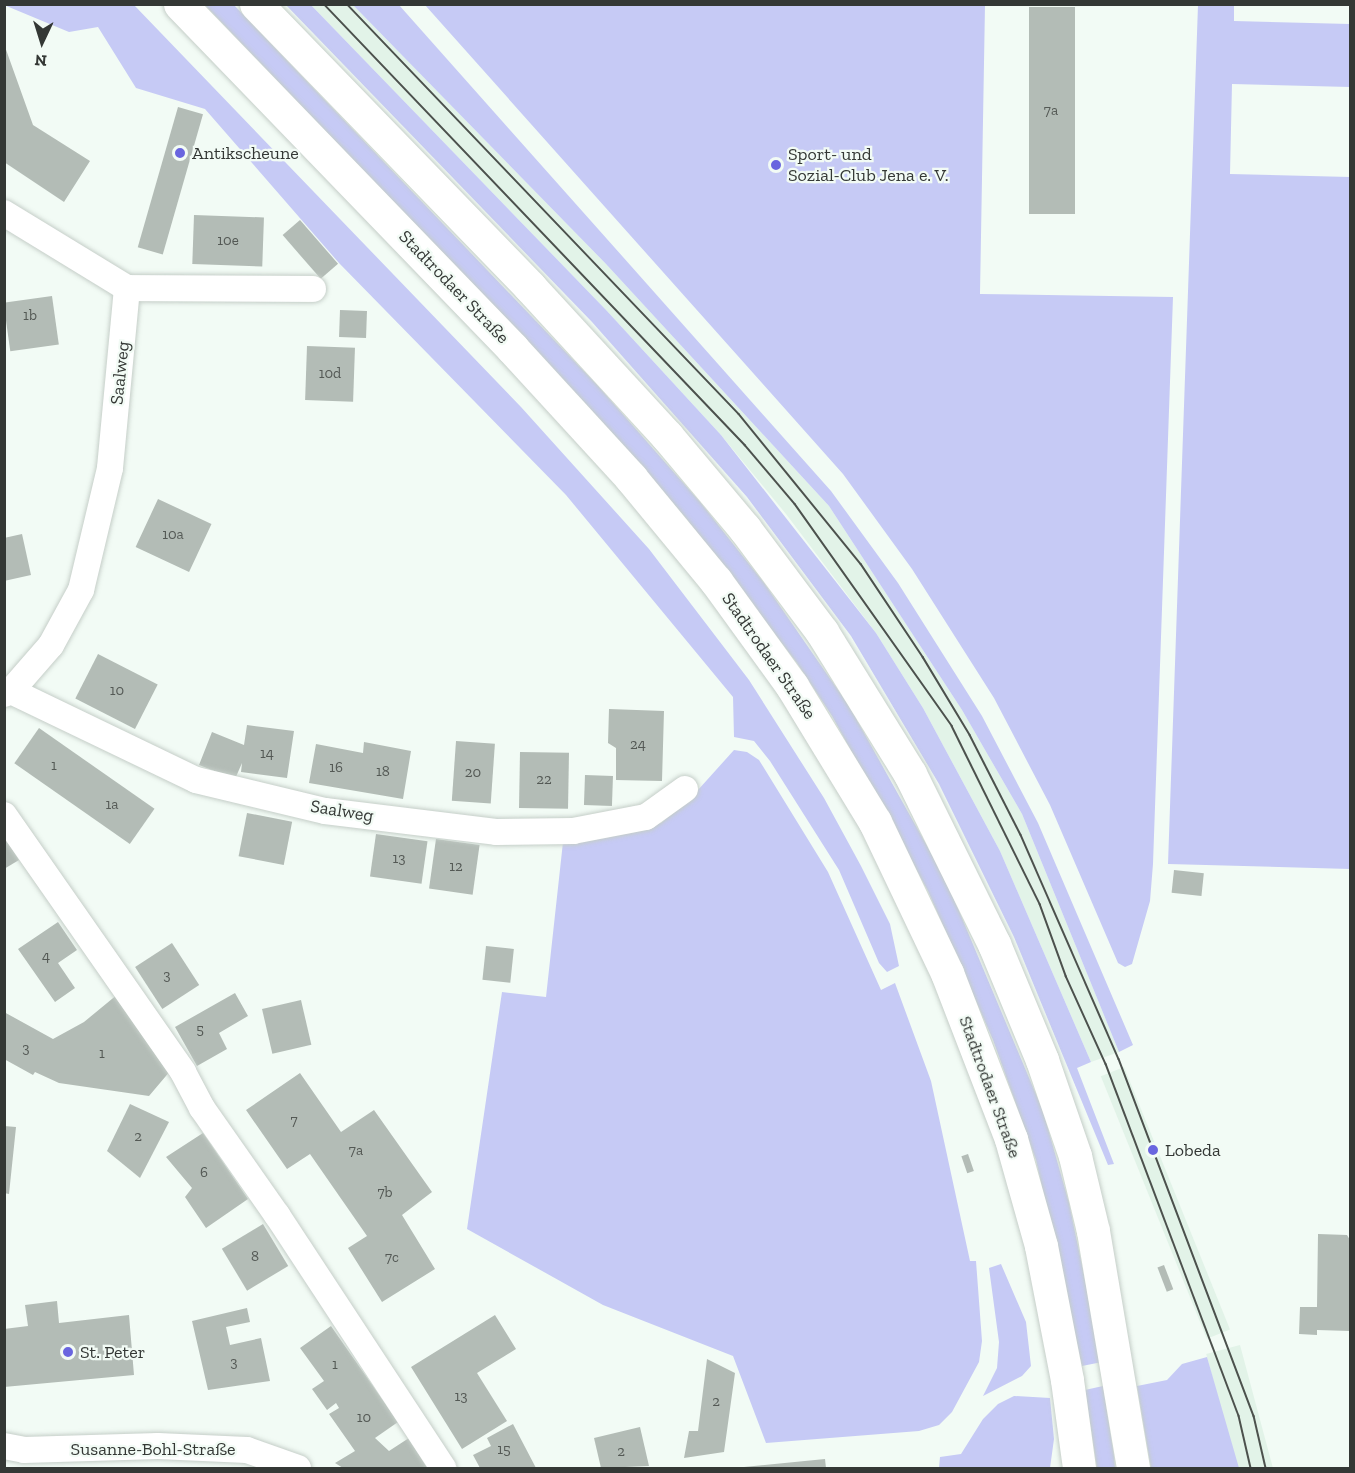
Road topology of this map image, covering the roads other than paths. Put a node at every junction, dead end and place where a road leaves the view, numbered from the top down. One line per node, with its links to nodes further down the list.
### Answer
1 (180, 4): 12 (main road, Stadtrodaer Straße)
2 (256, 4): 13 (main road)
3 (4, 213): 4 (street)
4 (127, 288): 5 (street); 6 (street, Saalweg)
5 (313, 289)
6 (8, 692): 7 (street, Saalweg)
7 (685, 789)
8 (4, 815): 11 (street)
9 (4, 1446): 10 (street, Susanne-Bohl-Straße)
10 (298, 1468)
11 (443, 1468)
12 (1079, 1468)
13 (1132, 1468)

